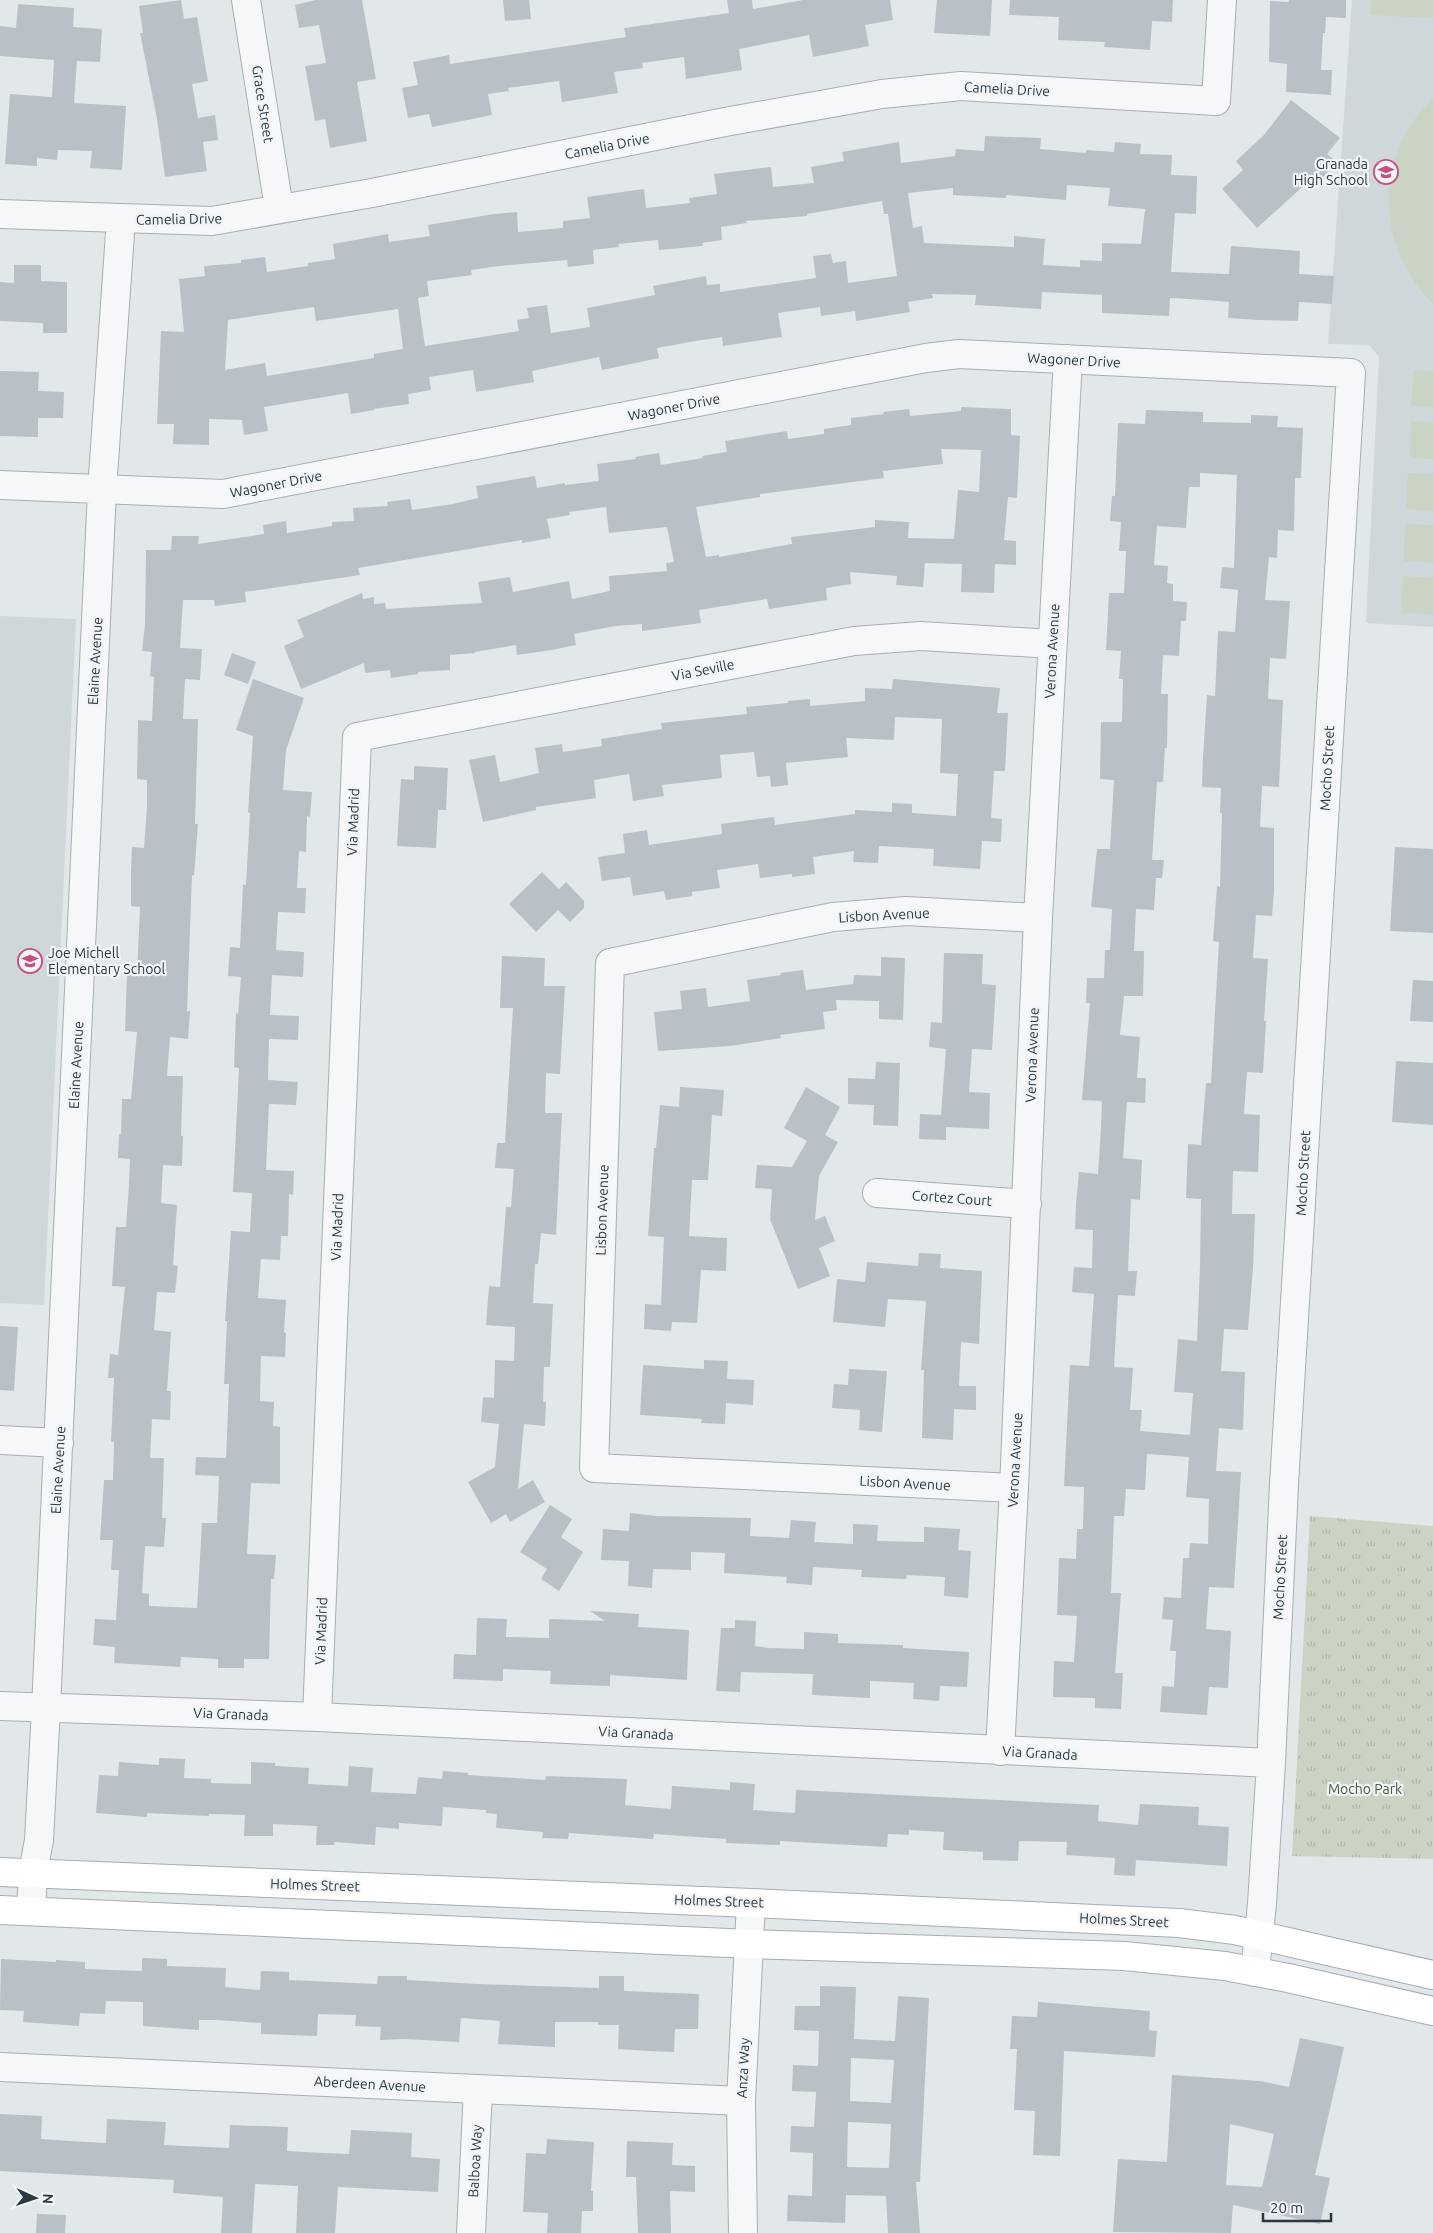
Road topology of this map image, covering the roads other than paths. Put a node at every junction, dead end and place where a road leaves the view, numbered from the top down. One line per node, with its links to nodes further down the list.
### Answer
1 (246, 0): 3 (street, Grace Street)
2 (1222, 0): 3 (street, Camelia Drive)
3 (279, 208): 5 (street, Camelia Drive)
4 (0, 214): 5 (street, Camelia Drive)
5 (121, 219): 9 (street, Elaine Avenue)
6 (1068, 359): 7 (street, Wagoner Drive); 9 (street, Wagoner Drive); 10 (street, Verona Avenue)
7 (1350, 373): 22 (street, Mocho Street)
8 (0, 485): 9 (street, Wagoner Drive)
9 (102, 490): 16 (street, Elaine Avenue)
10 (1052, 644): 11 (street, Via Seville); 12 (street, Verona Avenue)
11 (357, 737): 20 (street, Via Madrid)
12 (1038, 918): 14 (street, Verona Avenue); 17 (street, Lisbon Avenue)
13 (876, 1193): 14 (street, Cortez Court)
14 (1027, 1204): 17 (street, Verona Avenue)
15 (0, 1440): 16 (street)
16 (59, 1444): 19 (street, Elaine Avenue)
17 (1014, 1488): 21 (street, Verona Avenue)
18 (0, 1706): 19 (street, Via Granada)
19 (46, 1708): 20 (street, Via Granada); 24 (street, Elaine Avenue)
20 (317, 1717): 21 (street, Via Granada)
21 (1000, 1751): 22 (street, Via Granada)
22 (1271, 1763): 28 (street, Mocho Street)
23 (0, 1872): 24 (main road, Holmes Street)
24 (34, 1873): 25 (main road, Holmes Street); 27 (street, Elaine Avenue)
25 (751, 1903): 28 (main road, Holmes Street); 29 (street, Anza Way)
26 (0, 1910): 27 (main road)
27 (32, 1911): 29 (main road)
28 (1260, 1935): 30 (street, Mocho Street); 31 (main road, Holmes Street)
29 (750, 1944): 30 (main road); 35 (street, Anza Way)
30 (1255, 1972): 32 (main road)
31 (1433, 1975)
32 (1433, 2011)
33 (0, 2067): 34 (street, Aberdeen Avenue)
34 (478, 2089): 35 (street, Aberdeen Avenue); 36 (street, Balboa Way)
35 (741, 2101): 37 (street, Anza Way)
36 (471, 2233)
37 (743, 2233)

